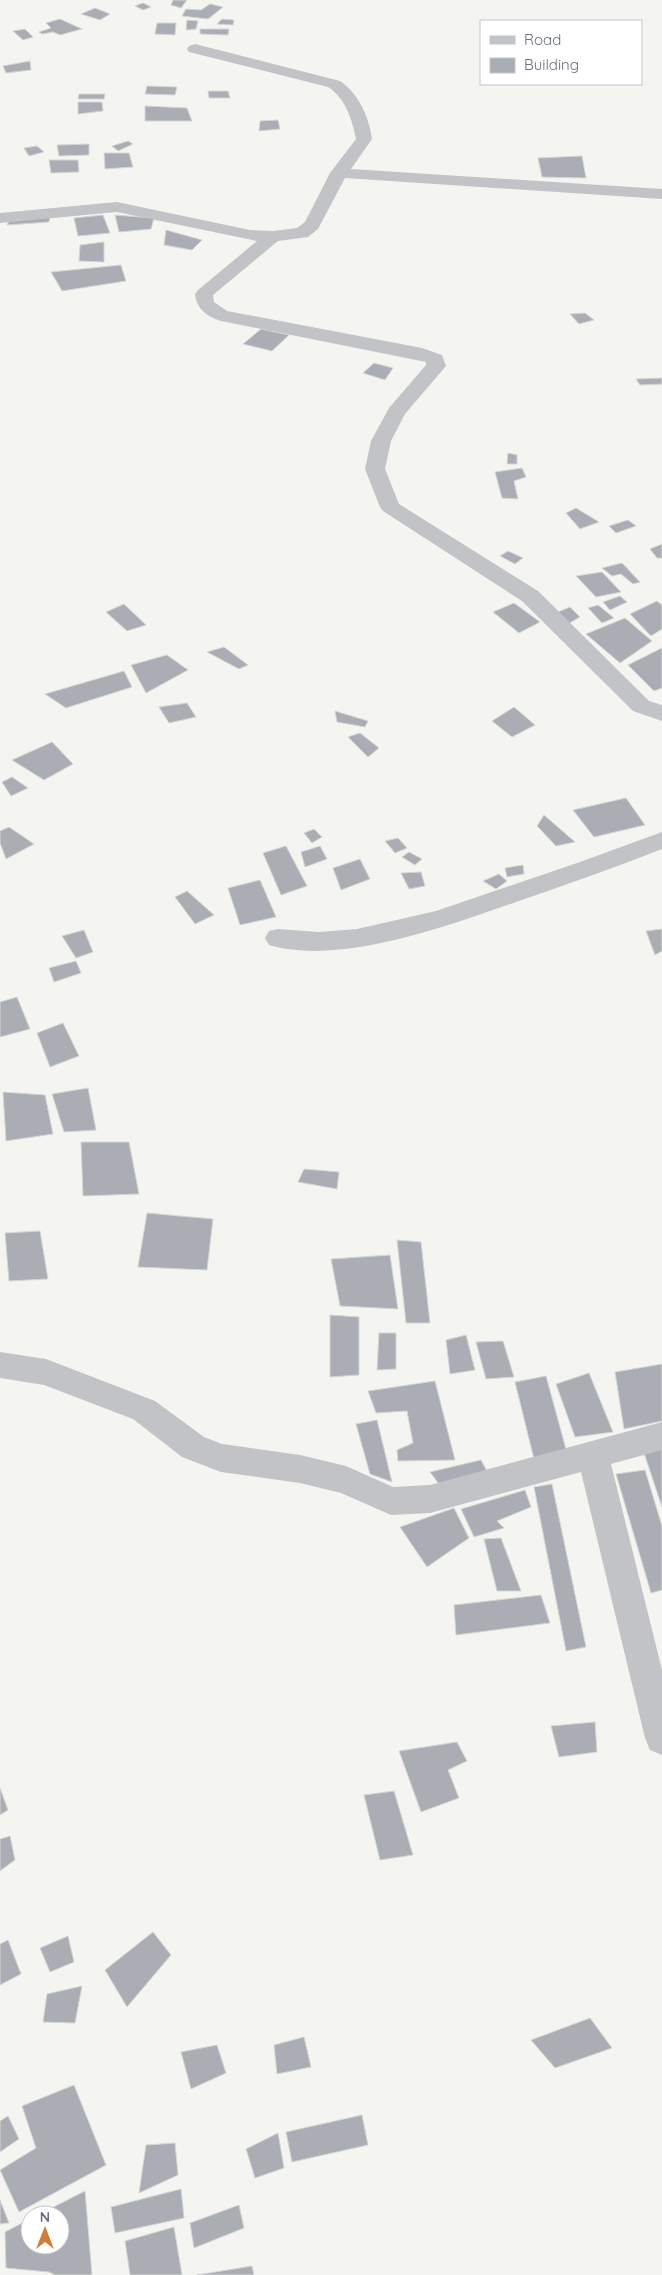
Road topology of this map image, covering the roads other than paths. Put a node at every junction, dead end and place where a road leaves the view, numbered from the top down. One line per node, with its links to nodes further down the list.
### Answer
1 (195, 49): 2 (street)
2 (339, 173): 3 (street); 5 (street)
3 (662, 194)
4 (0, 218): 5 (street)
5 (273, 236): 6 (street)
6 (662, 712)
7 (662, 840): 8 (street)
8 (278, 938)
9 (0, 1365): 11 (street)
10 (662, 1436): 11 (street)
11 (593, 1455): 12 (street)
12 (662, 1738)

